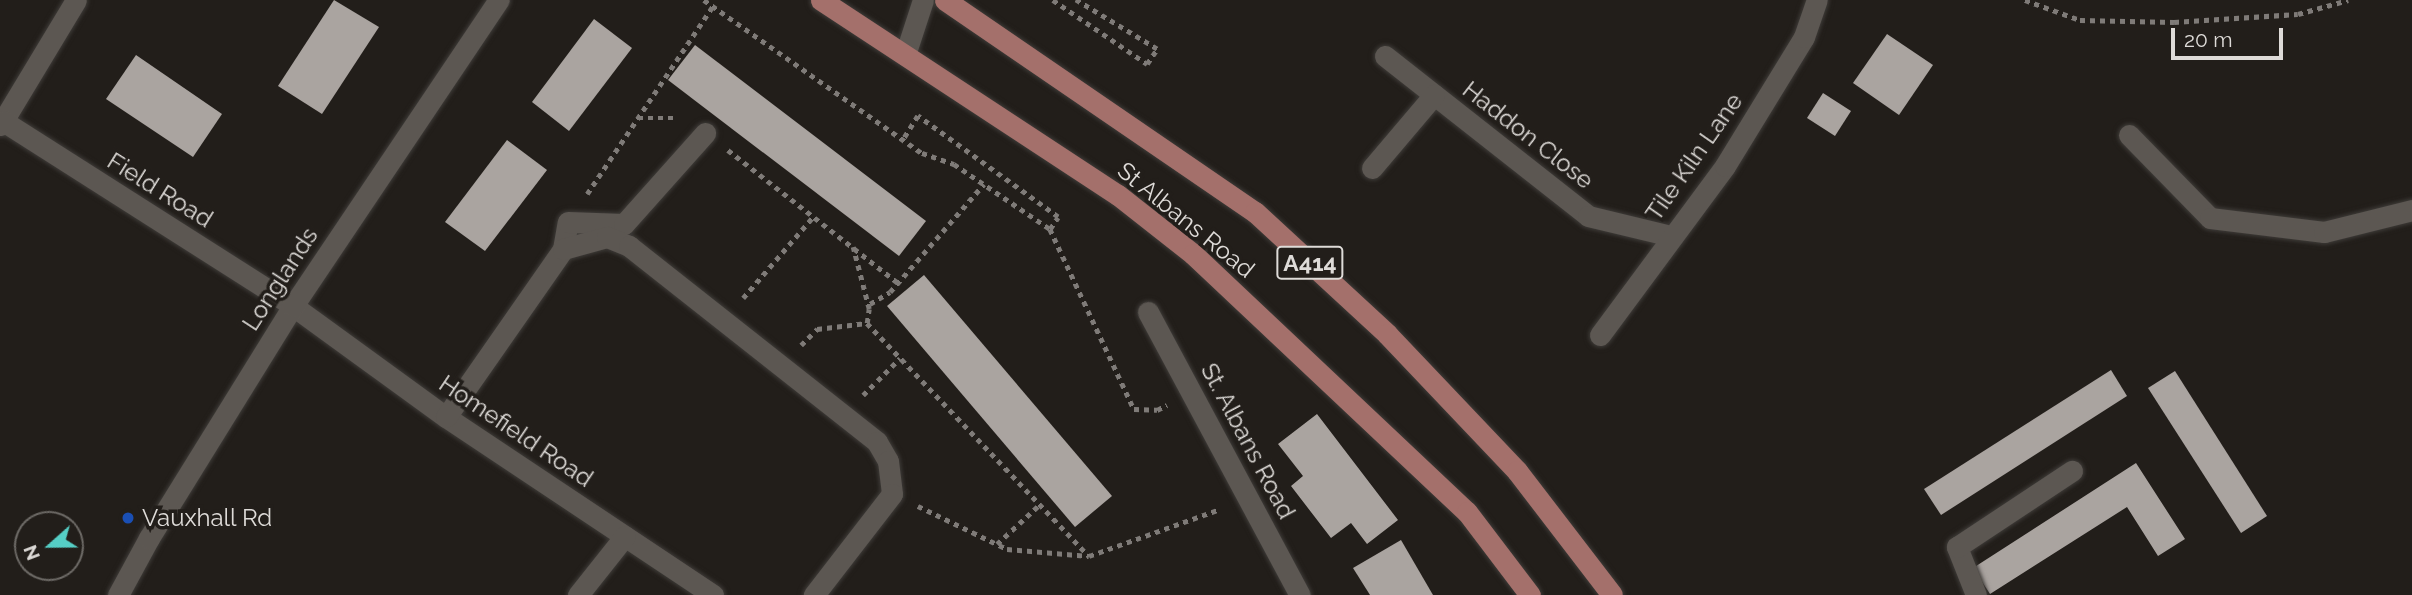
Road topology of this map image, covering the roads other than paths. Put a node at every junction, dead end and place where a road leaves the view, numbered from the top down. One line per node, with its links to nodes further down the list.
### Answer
1 (76, 0): 10 (street)
2 (499, 0): 17 (street, Longlands)
3 (821, 0): 7 (main road, St Albans Road / A414)
4 (923, 0): 7 (street)
5 (945, 0): 29 (main road, St Albans Road / A414)
6 (1816, 0): 15 (street, Tile Kiln Lane)
7 (905, 55): 28 (main road, St Albans Road / A414)
8 (1385, 56): 9 (street, Haddon Close)
9 (1434, 95): 13 (street, Haddon Close); 15 (street, Haddon Close)
10 (1, 123): 17 (street, Field Road)
11 (705, 133): 16 (street)
12 (2129, 135): 14 (street)
13 (1372, 168)
14 (2412, 210)
15 (1671, 236): 19 (street, Tile Kiln Lane)
16 (563, 249): 20 (street); 26 (street)
17 (293, 306): 20 (street, Homefield Road); 23 (street, Longlands)
18 (1148, 312): 27 (street, St. Albans Road)
19 (1600, 335)
20 (446, 417): 22 (street, Homefield Road)
21 (2072, 471): 30 (street)
22 (625, 537): 24 (street); 25 (street, Homefield Road)
23 (118, 595)
24 (578, 595)
25 (712, 595)
26 (814, 595)
27 (1300, 595)
28 (1530, 595)
29 (1612, 595)
30 (1976, 595)

